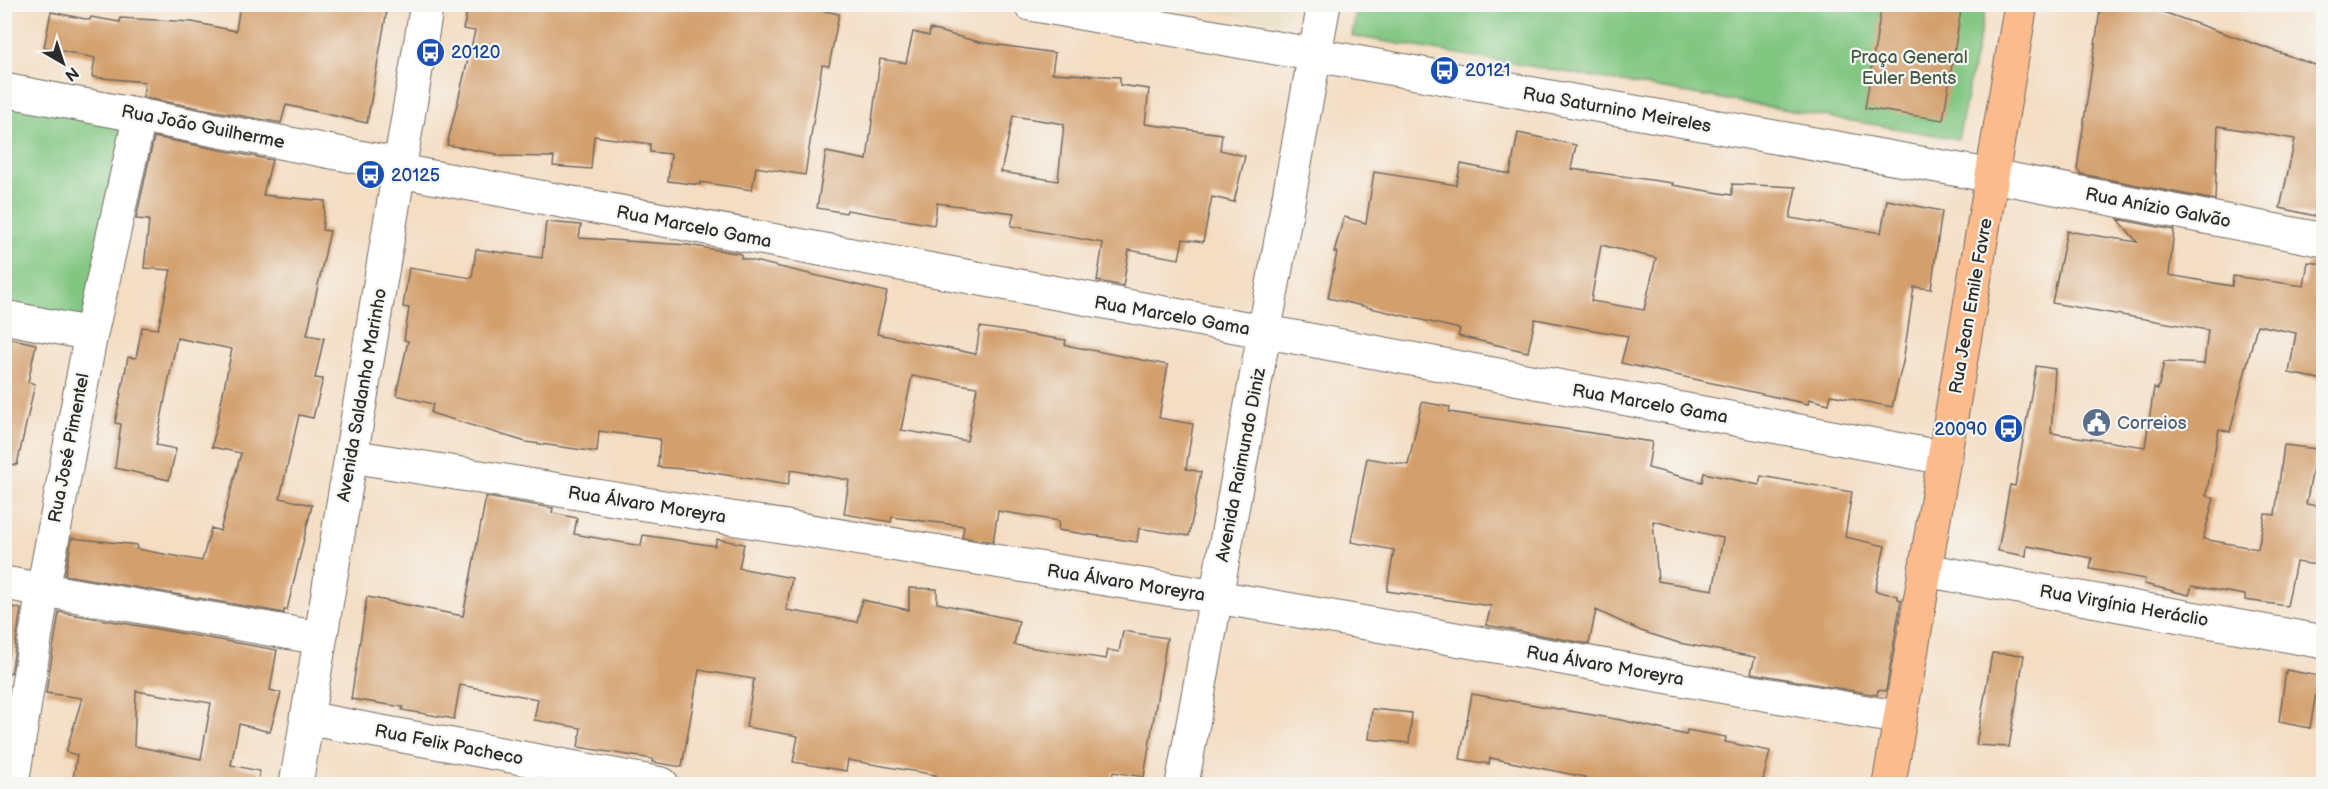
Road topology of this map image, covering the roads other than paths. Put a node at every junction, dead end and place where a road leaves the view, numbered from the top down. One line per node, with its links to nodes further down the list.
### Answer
1 (427, 4): 8 (street, Avenida Saldanha Marinho)
2 (1029, 4): 5 (street, Rua Saturnino Meireles)
3 (1324, 4): 5 (street, Avenida Raimundo Diniz)
4 (2021, 4): 9 (main road, Rua Jean Emile Favre)
5 (1314, 55): 9 (street, Rua Saturnino Meireles); 12 (street, Avenida Raimundo Diniz)
6 (4, 90): 7 (street, Rua João Guilherme)
7 (140, 115): 8 (street, Rua João Guilherme); 13 (street, Rua José Pimentel)
8 (401, 168): 12 (street, Rua Marcelo Gama); 14 (street, Avenida Saldanha Marinho)
9 (1993, 176): 10 (street, Rua Anízio Galvão); 15 (main road, Rua Jean Emile Favre)
10 (2324, 240)
11 (4, 317): 13 (street)
12 (1266, 333): 15 (street, Rua Marcelo Gama); 19 (street, Avenida Raimundo Diniz)
13 (91, 334): 18 (street, Rua José Pimentel)
14 (351, 456): 19 (street, Rua Álvaro Moreyra); 20 (street, Avenida Saldanha Marinho)
15 (1945, 458): 16 (main road, Rua Jean Emile Favre)
16 (1925, 570): 21 (street, Rua Virgínia Heráclio); 23 (main road, Rua Jean Emile Favre)
17 (4, 583): 18 (street)
18 (43, 590): 20 (street); 24 (street, Rua José Pimentel)
19 (1215, 597): 23 (street, Rua Álvaro Moreyra); 27 (street, Avenida Raimundo Diniz)
20 (320, 638): 22 (street, Avenida Saldanha Marinho)
21 (2324, 642)
22 (306, 717): 25 (street, Avenida Saldanha Marinho); 26 (street, Rua Felix Pacheco)
23 (1900, 718): 28 (main road, Rua Jean Emile Favre)
24 (12, 784)
25 (296, 784)
26 (662, 784)
27 (1182, 784)
28 (1889, 784)

